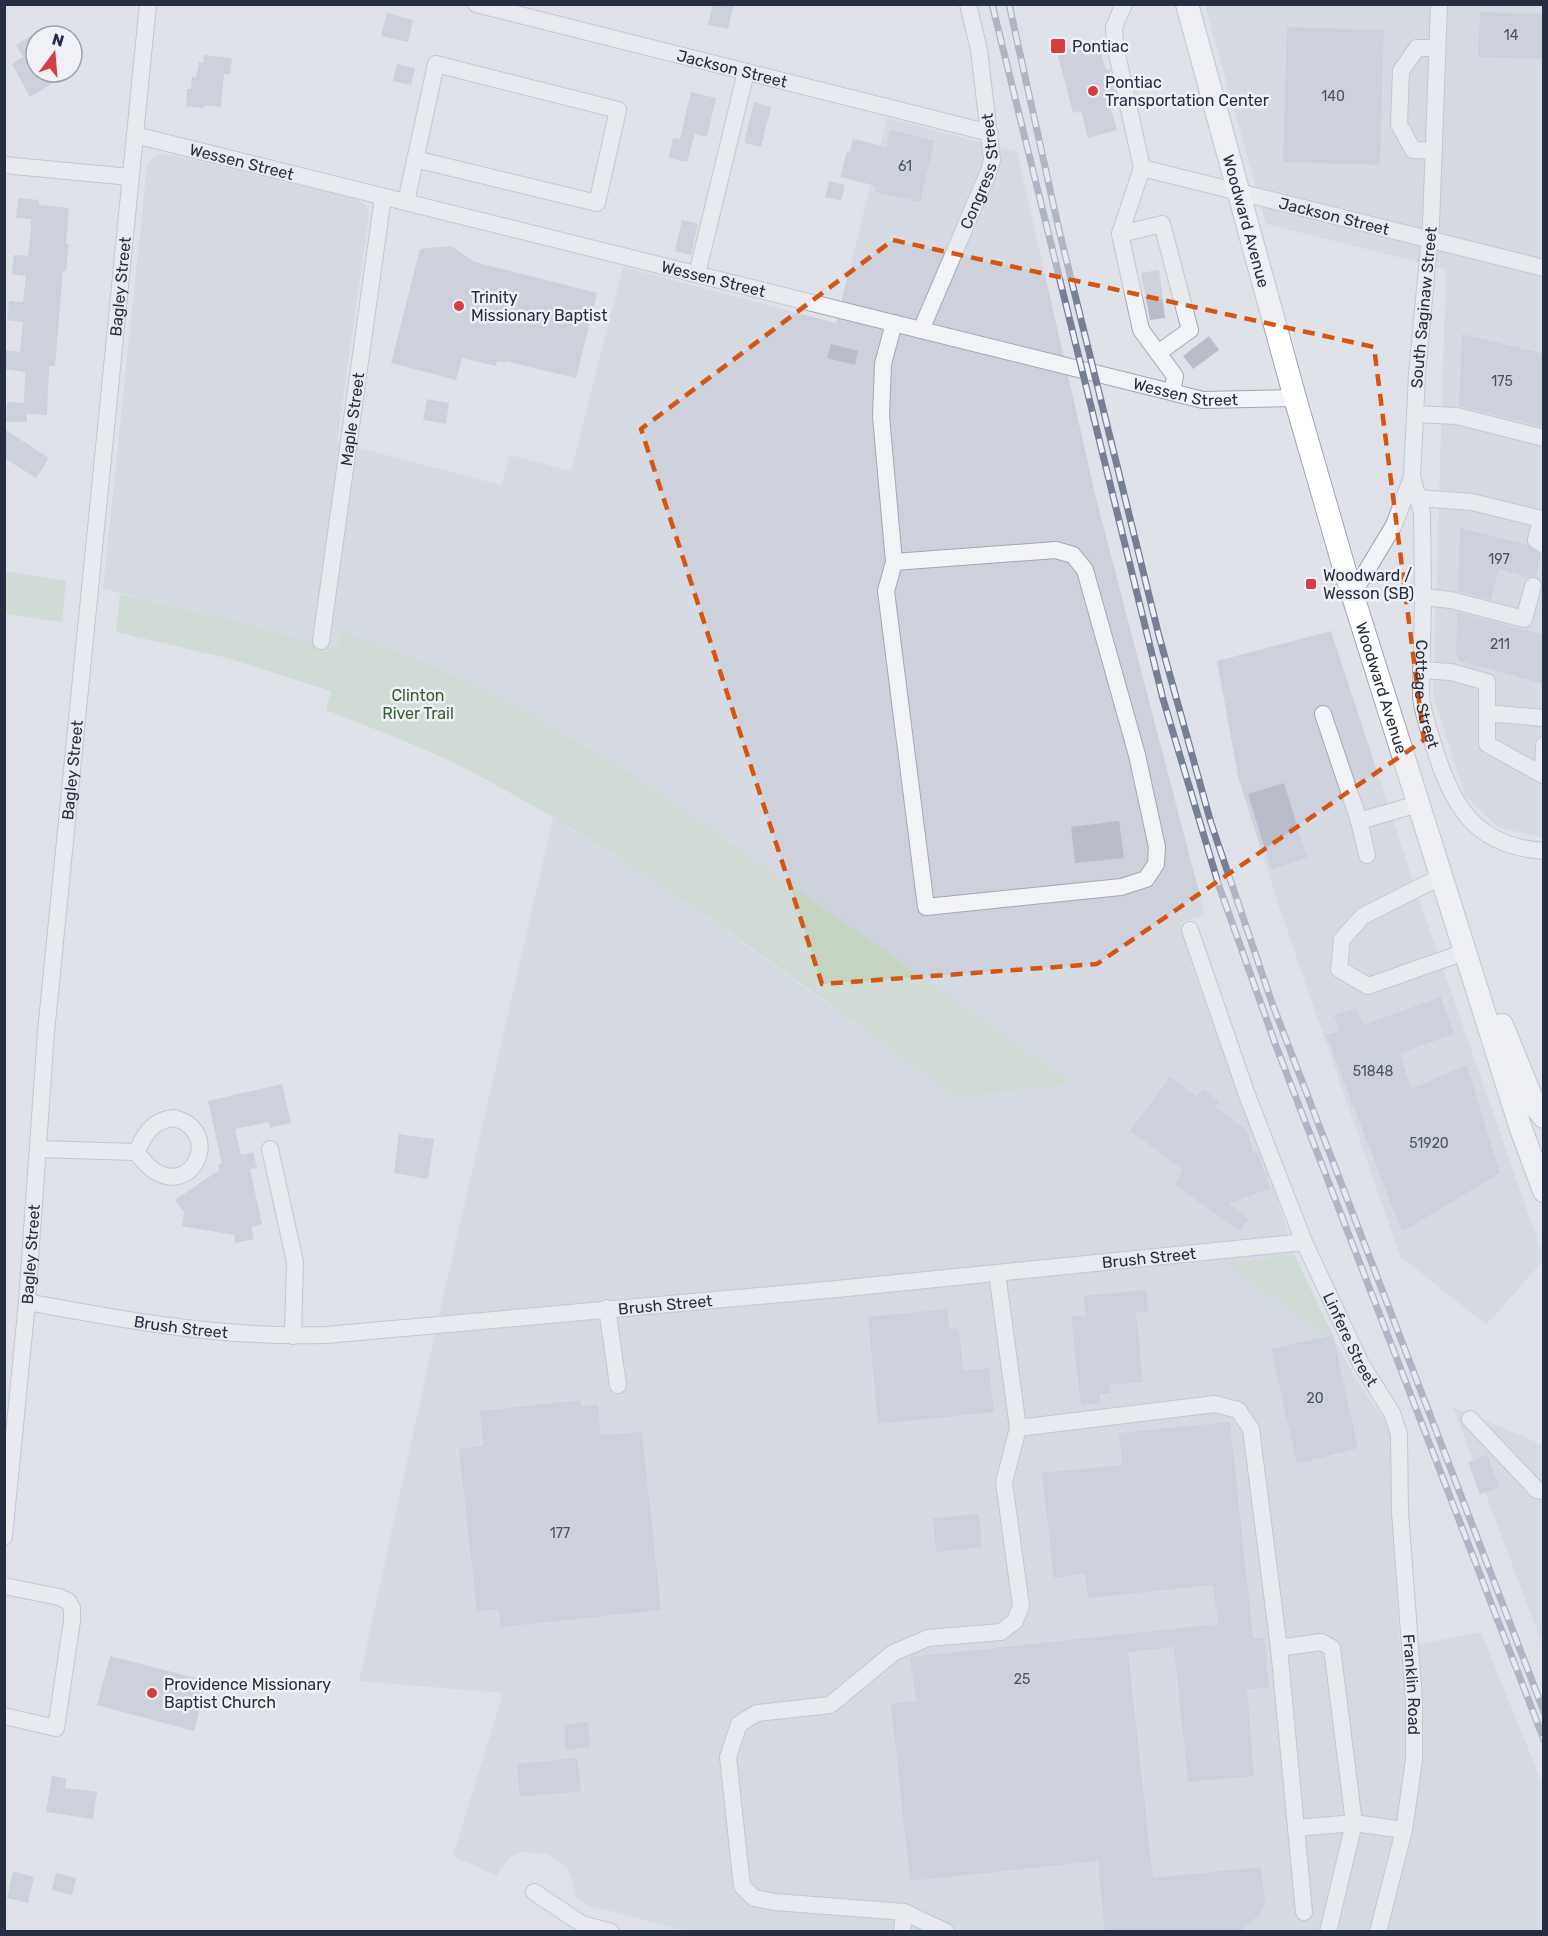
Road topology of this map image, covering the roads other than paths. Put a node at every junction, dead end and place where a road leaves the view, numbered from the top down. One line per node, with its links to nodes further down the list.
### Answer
1 (148, 4): 10 (street, Bagley Street)
2 (476, 4): 8 (street, Jackson Street)
3 (968, 4): 9 (street, Congress Street)
4 (1124, 4): 14 (street)
5 (1187, 4): 16 (main road, Woodward Avenue)
6 (1439, 4): 7 (street, South Saginaw Street)
7 (1437, 48): 11 (street, South Saginaw Street); 11 (street)
8 (746, 72): 9 (street, Jackson Street); 22 (street)
9 (990, 133): 24 (street, Congress Street)
10 (135, 135): 15 (street, Bagley Street); 17 (street, Wessen Street)
11 (1434, 151): 20 (street, South Saginaw Street)
12 (415, 159): 12 (street); 18 (street)
13 (4, 165): 15 (street)
14 (1142, 168): 16 (street, Jackson Street); 19 (street)
15 (130, 177): 51 (street, Bagley Street)
16 (1239, 192): 20 (street, Jackson Street); 27 (main road, Woodward Avenue)
17 (383, 197): 18 (street, Wessen Street); 37 (street, Maple Street)
18 (406, 202): 22 (street, Wessen Street)
19 (1120, 234): 25 (street); 25 (street)
20 (1430, 240): 21 (street, Jackson Street); 28 (street, South Saginaw Street)
21 (1544, 268)
22 (697, 274): 23 (street, Wessen Street)
23 (894, 323): 24 (street, Wessen Street); 33 (street)
24 (921, 330): 26 (street, Wessen Street)
25 (1158, 353): 26 (street)
26 (1172, 392): 27 (street, Wessen Street)
27 (1295, 398): 35 (main road, Woodward Avenue)
28 (1415, 414): 29 (street); 30 (street, South Saginaw Street)
29 (1544, 438)
30 (1412, 477): 31 (street, Cottage Street); 35 (street, South Saginaw Street)
31 (1418, 498): 32 (street); 36 (street, Cottage Street)
32 (1544, 545)
33 (894, 562): 33 (street)
34 (1533, 586): 36 (street)
35 (1352, 595): 43 (main road, Woodward Avenue)
36 (1423, 597): 38 (street, Cottage Street)
37 (321, 641)
38 (1421, 670): 39 (street); 45 (street, Cottage Street)
39 (1487, 713): 41 (street); 42 (street)
40 (1323, 714): 44 (street)
41 (1544, 718)
42 (1544, 745)
43 (1418, 804): 44 (street); 47 (main road, Woodward Avenue)
44 (1359, 821): 46 (street)
45 (1544, 851)
46 (1367, 855)
47 (1440, 877): 49 (main road, Woodward Avenue); 49 (street)
48 (1190, 930): 55 (street, Linfere Street)
49 (1465, 952): 50 (main road); 54 (main road, Woodward Avenue)
50 (1544, 1117)
51 (38, 1149): 53 (street); 57 (street, Bagley Street)
52 (270, 1149): 59 (street)
53 (136, 1152)
54 (1544, 1191)
55 (1304, 1242): 56 (street, Brush Street); 63 (street, Linfere Street)
56 (998, 1273): 58 (street, Brush Street); 62 (street)
57 (27, 1302): 59 (street, Brush Street); 65 (street, Bagley Street)
58 (607, 1308): 59 (street, Brush Street); 60 (street)
59 (293, 1336)
60 (618, 1385)
61 (1470, 1419): 64 (street)
62 (1018, 1428): 67 (street); 73 (street)
63 (1400, 1434): 71 (street, Franklin Road)
64 (1544, 1491)
65 (4, 1537)
66 (4, 1586): 68 (street)
67 (1279, 1648): 69 (street); 70 (street)
68 (4, 1716)
69 (1354, 1823): 70 (street); 71 (street); 78 (street)
70 (1296, 1828): 74 (street)
71 (1404, 1830): 79 (street, Franklin Road)
72 (534, 1892): 75 (street)
73 (904, 1912): 76 (street); 77 (street)
74 (1304, 1912)
75 (611, 1932)
76 (902, 1932)
77 (946, 1932)
78 (1328, 1932)
79 (1378, 1932)

